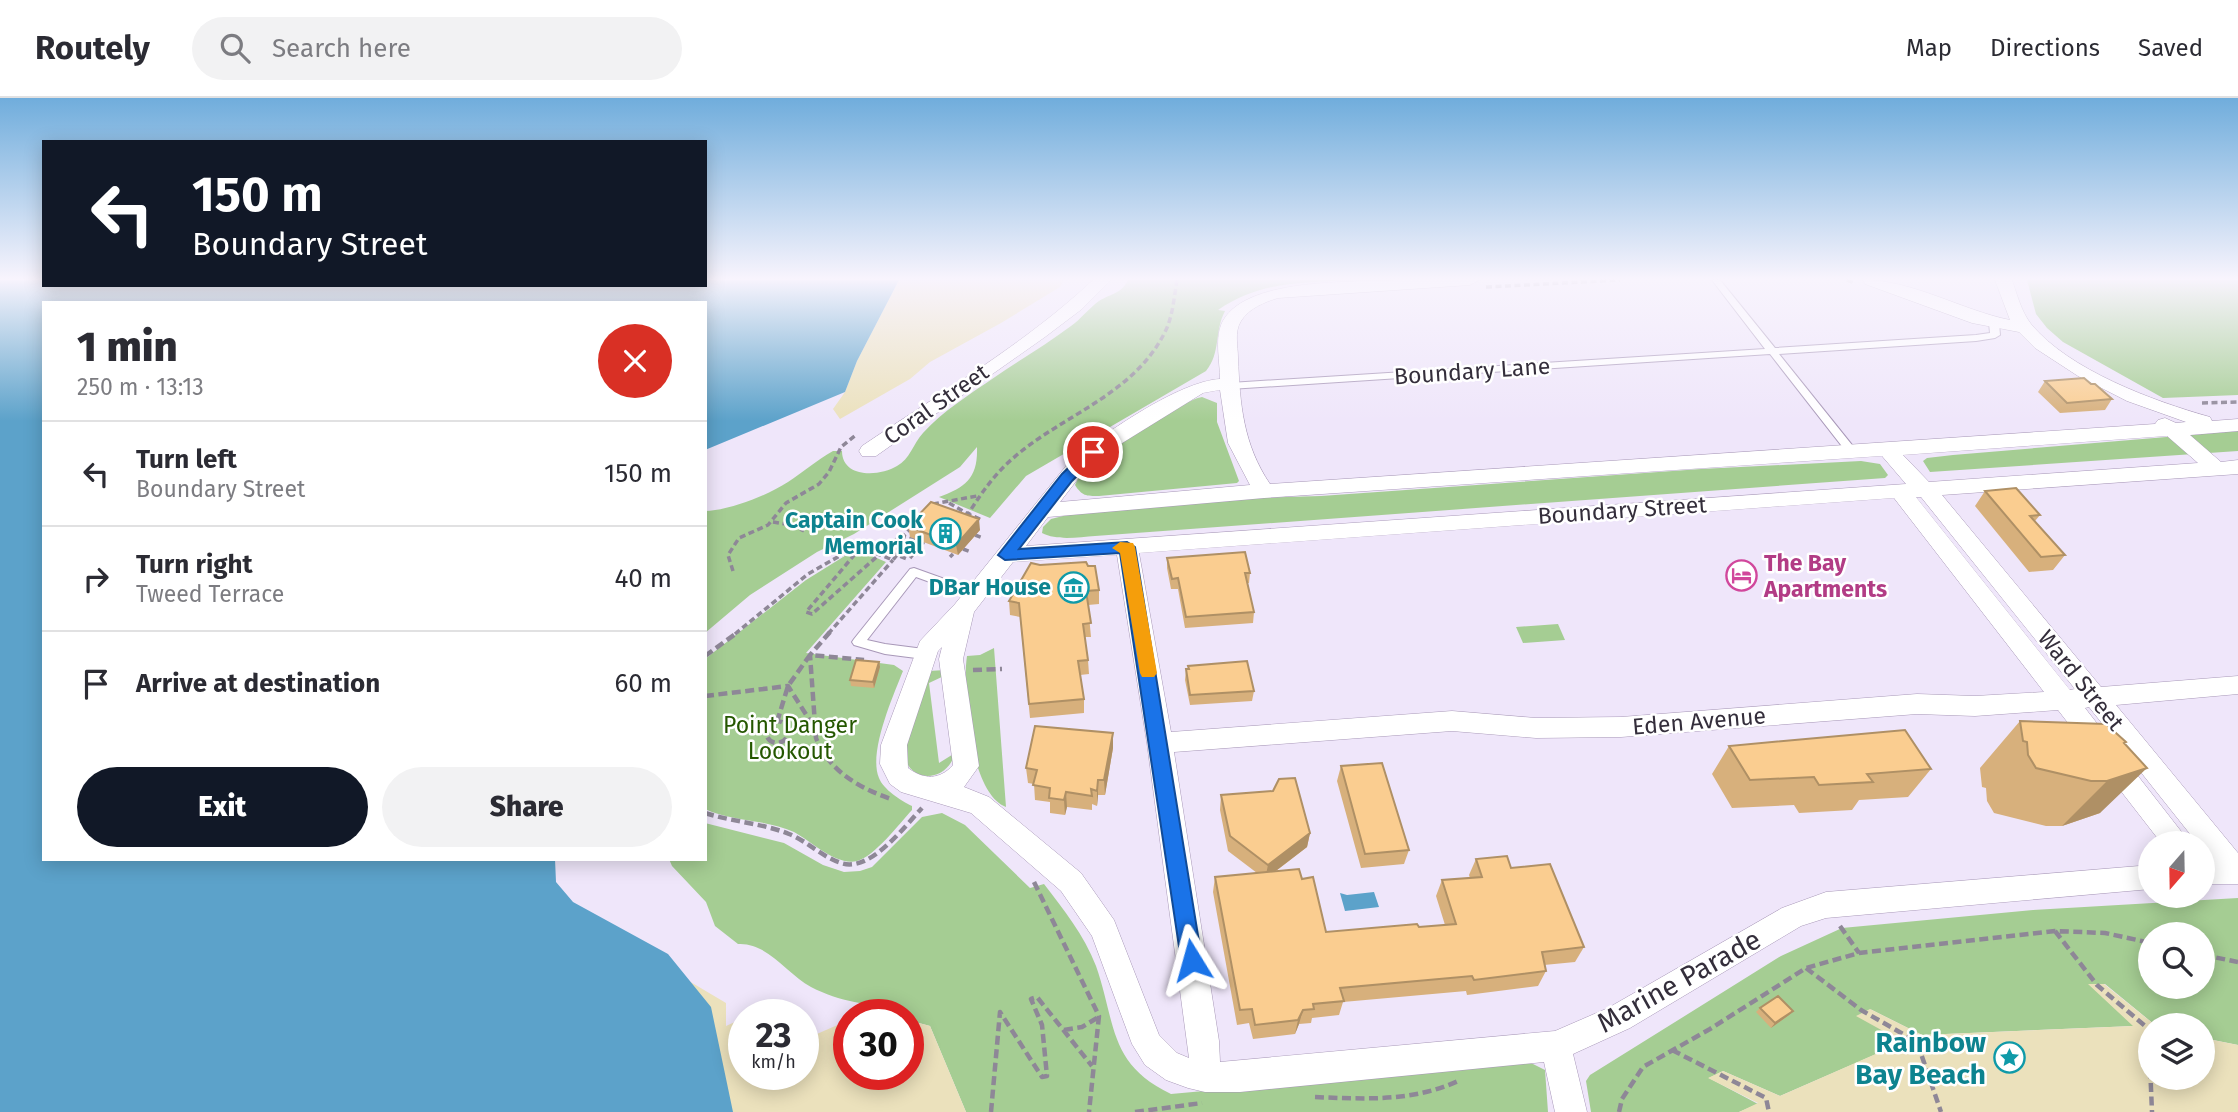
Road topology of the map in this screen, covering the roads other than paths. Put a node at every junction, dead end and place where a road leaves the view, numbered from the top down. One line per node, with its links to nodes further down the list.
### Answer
1 (1046, 327): 13 (street, Coral Street)
2 (1229, 327): 9 (street)
3 (1754, 327): 7 (lane)
4 (1995, 327): 7 (lane, Boundary Lane)
5 (2022, 327): 6 (street)
6 (2026, 328): 8 (street)
7 (1773, 352): 9 (lane, Boundary Lane); 14 (lane)
8 (2107, 383): 10 (street); 11 (street)
9 (1230, 385): 18 (street); 19 (street)
10 (2235, 426): 11 (street, Boundary Street)
11 (2171, 430): 12 (street, Boundary Street); 16 (street)
12 (1888, 450): 14 (street, Boundary Street); 17 (street, Ward Street)
13 (869, 452)
14 (1852, 452): 18 (street, Boundary Street)
15 (2238, 467): 16 (street, Boundary Street)
16 (2216, 468): 17 (street, Boundary Street)
17 (1915, 489): 20 (street, Boundary Street); 26 (street, Ward Street); 27 (street, Ward Street)
18 (1264, 491): 19 (street, Boundary Street)
19 (1039, 511): 21 (street)
20 (1127, 547): 21 (street, Boundary Street); 28 (street)
21 (1005, 555): 22 (street)
22 (968, 602): 23 (street); 23 (lane); 24 (street)
23 (924, 654): 24 (street); 30 (street)
24 (951, 655): 29 (street)
25 (2238, 685): 26 (street, Eden Avenue)
26 (2095, 697): 27 (street, Eden Avenue); 33 (street, Ward Street)
27 (2066, 699): 28 (street, Eden Avenue); 32 (street, Ward Street)
28 (1160, 743): 37 (street)
29 (966, 764): 30 (street); 31 (street)
30 (920, 798): 31 (street)
31 (985, 809): 37 (street)
32 (2168, 831)
33 (2237, 871): 34 (street)
34 (2216, 872)
35 (2138, 878): 36 (street, Marine Parade)
36 (1556, 1046): 37 (street, Marine Parade); 38 (street)
37 (1205, 1077)
38 (1571, 1112)

